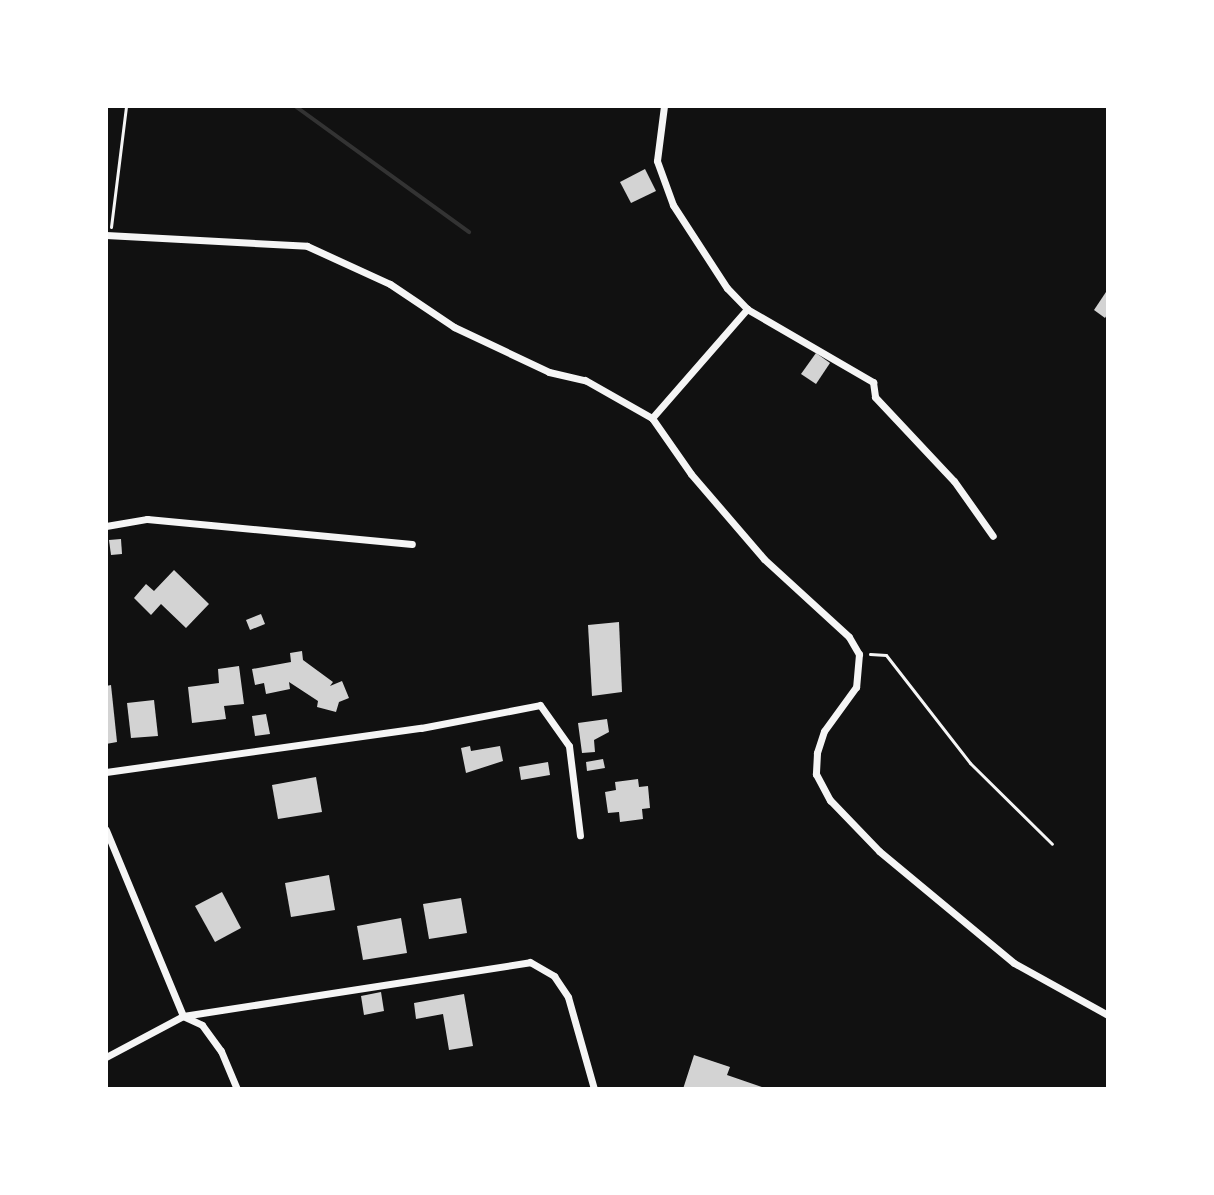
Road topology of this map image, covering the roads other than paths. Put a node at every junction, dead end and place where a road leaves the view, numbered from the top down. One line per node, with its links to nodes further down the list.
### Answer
1 (664, 106): 3 (street)
2 (108, 235): 4 (street)
3 (747, 309): 4 (street); 6 (street)
4 (652, 418): 11 (street)
5 (106, 526): 7 (street)
6 (993, 536)
7 (412, 544)
8 (106, 772): 10 (street)
9 (106, 830): 12 (street)
10 (580, 835)
11 (1108, 1015)
12 (183, 1016): 13 (street); 14 (street); 15 (street)
13 (106, 1057)
14 (237, 1089)
15 (594, 1089)

